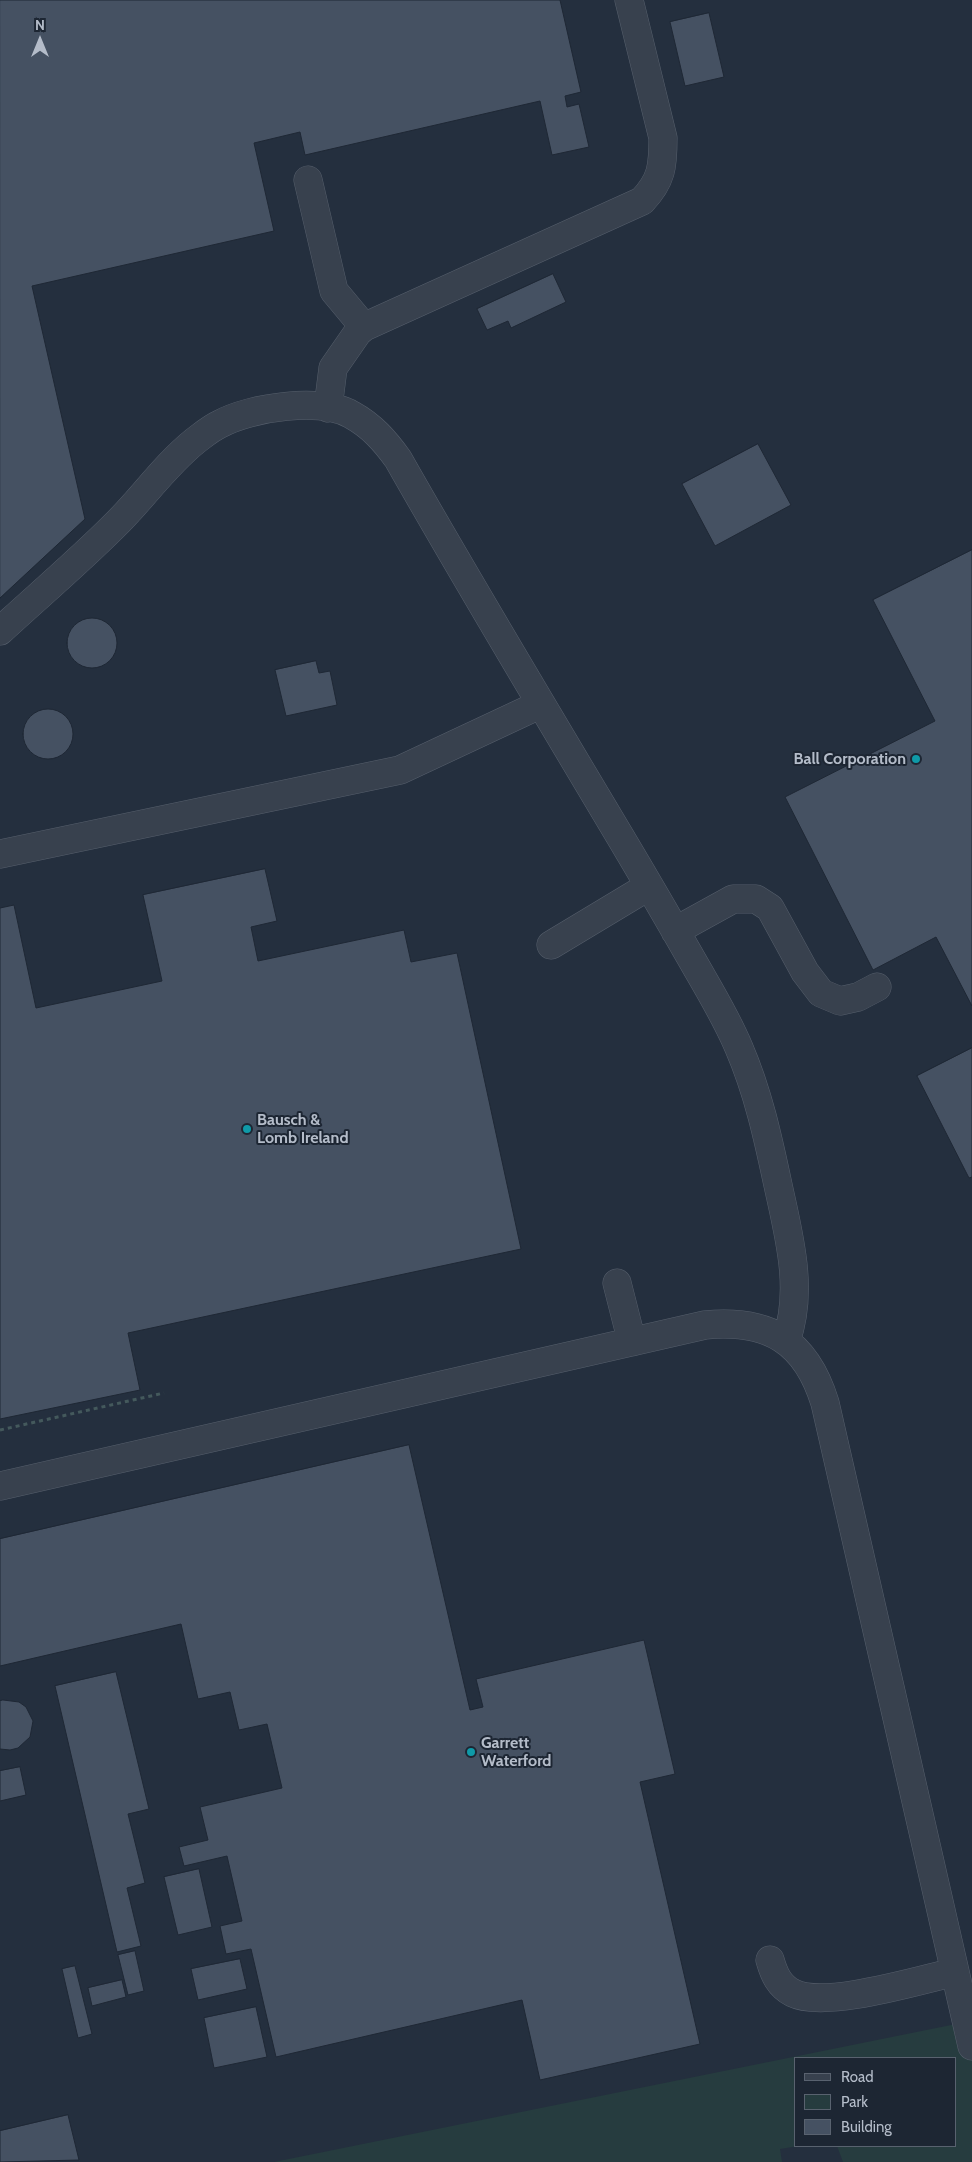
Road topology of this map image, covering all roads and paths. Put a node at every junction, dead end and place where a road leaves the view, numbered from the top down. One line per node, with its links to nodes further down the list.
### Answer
1 (628, 0): 3 (lane)
2 (308, 180): 3 (lane)
3 (364, 327): 4 (lane)
4 (328, 408): 5 (lane); 6 (lane)
5 (0, 631)
6 (541, 704): 7 (lane); 8 (lane)
7 (0, 854)
8 (649, 886): 9 (lane); 10 (lane)
9 (675, 931): 11 (lane); 13 (lane)
10 (551, 945)
11 (877, 987)
12 (617, 1283): 14 (lane)
13 (786, 1341): 14 (lane); 19 (lane)
14 (632, 1342): 17 (lane)
15 (164, 1393): 16 (path)
16 (0, 1430)
17 (0, 1486)
18 (770, 1960): 19 (lane)
19 (955, 1972): 20 (lane)
20 (972, 2046)

